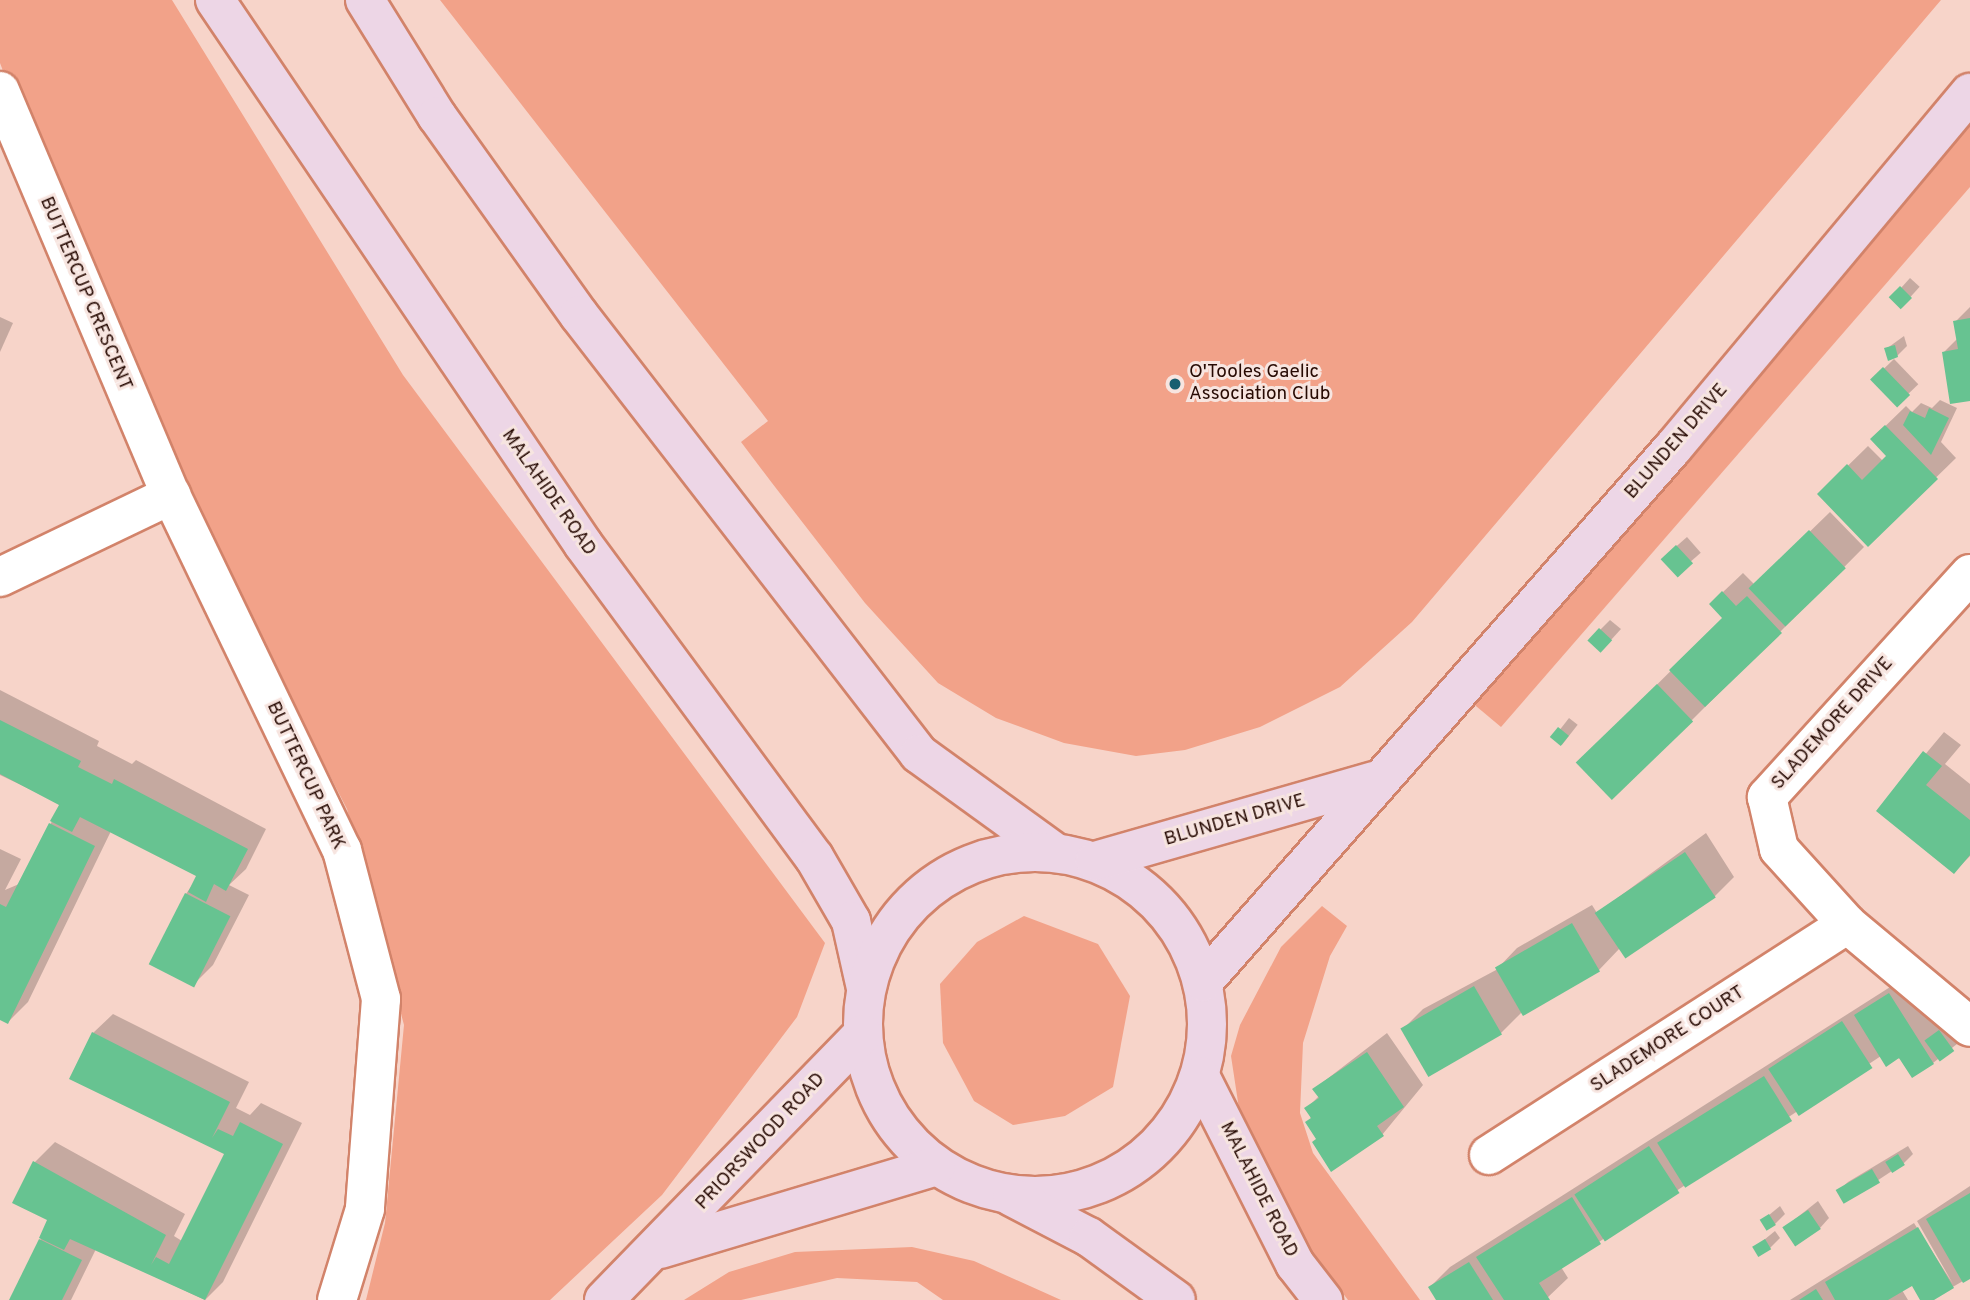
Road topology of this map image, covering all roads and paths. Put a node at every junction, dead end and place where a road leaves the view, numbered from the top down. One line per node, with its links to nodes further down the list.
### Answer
1 (215, 0): 13 (main road, MALAHIDE ROAD)
2 (365, 0): 9 (main road)
3 (0, 91): 5 (street, BUTTERCUP CRESCENT)
4 (1970, 93): 8 (main road, BLUNDEN DRIVE)
5 (172, 495): 7 (street); 21 (street, BUTTERCUP PARK)
6 (1970, 574): 11 (street, SLADEMORE DRIVE)
7 (0, 577)
8 (1374, 781): 10 (main road, BLUNDEN DRIVE); 12 (main road, BLUNDEN DRIVE)
9 (1053, 851): 10 (main road); 13 (main road)
10 (1095, 862): 12 (main road)
11 (1846, 924): 14 (street, SLADEMORE DRIVE); 17 (street, SLADEMORE COURT)
12 (1203, 982): 16 (main road)
13 (866, 988): 15 (main road)
14 (1970, 1027)
15 (863, 1034): 18 (main road); 20 (main road, PRIORSWOOD ROAD)
16 (1200, 1076): 19 (main road); 24 (main road, MALAHIDE ROAD)
17 (1489, 1155)
18 (936, 1166): 19 (main road); 20 (main road, PRIORSWOOD ROAD)
19 (1007, 1195): 23 (main road)
20 (659, 1249): 22 (main road, PRIORSWOOD ROAD)
21 (337, 1300)
22 (604, 1300)
23 (1176, 1300)
24 (1323, 1300)

